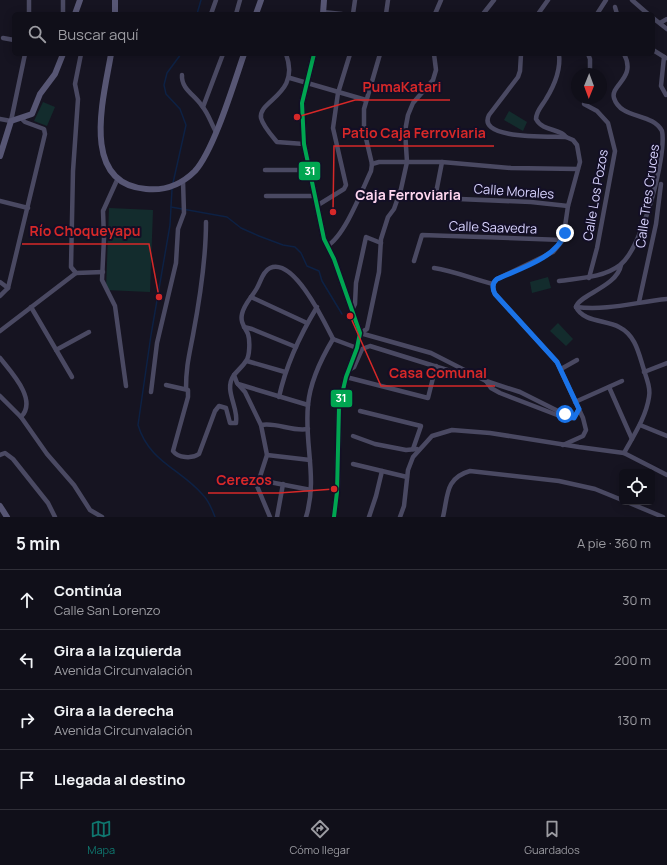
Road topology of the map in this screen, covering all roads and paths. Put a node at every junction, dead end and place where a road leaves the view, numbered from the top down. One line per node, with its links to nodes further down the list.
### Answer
1 (29, 0): 17 (street)
2 (63, 0): 18 (street)
3 (80, 0): 19 (street)
4 (115, 0): 20 (street)
5 (216, 0): 21 (street)
6 (240, 0): 22 (street)
7 (261, 0): 23 (street)
8 (324, 0): 24 (street)
9 (355, 0): 25 (street)
10 (388, 0): 26 (street)
11 (441, 0): 27 (street)
12 (494, 0): 28 (street)
13 (548, 0): 29 (street)
14 (606, 0): 30 (street)
15 (632, 0): 32 (street)
16 (615, 7): 31 (street)
17 (29, 12)
18 (63, 12)
19 (76, 12)
20 (115, 12)
21 (212, 12)
22 (237, 12)
23 (257, 12)
24 (323, 12)
25 (353, 12)
26 (386, 12)
27 (436, 12)
28 (484, 12)
29 (539, 12)
30 (598, 12)
31 (616, 12)
32 (646, 12)
33 (655, 19): 35 (street)
34 (667, 19): 35 (street)
35 (660, 23): 36 (street)
36 (667, 29)
37 (3, 38): 38 (street)
38 (12, 40)
39 (655, 51): 55 (street)
40 (25, 56): 67 (street)
41 (62, 56): 65 (street)
42 (81, 56): 95 (street)
43 (111, 56): 78 (street)
44 (222, 56): 64 (street)
45 (243, 56): 68 (street)
46 (286, 56): 58 (street)
47 (313, 56): 59 (street)
48 (349, 56): 60 (street)
49 (379, 56): 62 (street)
50 (434, 56): 72 (street)
51 (521, 56): 69 (street)
52 (559, 56): 69 (street)
53 (589, 56): 56 (street)
54 (625, 56): 79 (street, Calle Tres Cruces)
55 (666, 58): 61 (street)
56 (590, 68)
57 (182, 75): 64 (street)
58 (290, 78): 59 (street); 70 (street)
59 (306, 83): 60 (street); 70 (street)
60 (338, 93): 62 (street); 84 (street)
61 (666, 95)
62 (366, 100): 74 (street)
63 (584, 104): 96 (street, Calle Los Pozos)
64 (203, 107): 68 (street)
65 (22, 118): 67 (street); 86 (street)
66 (0, 119): 67 (street)
67 (11, 121): 71 (street)
68 (216, 132): 80 (street)
69 (566, 137): 75 (street)
70 (304, 144): 77 (street)
71 (0, 156)
72 (407, 162): 73 (street); 74 (street); 89 (street)
73 (442, 162): 75 (street); 85 (street, Calle Morales)
74 (372, 164): 90 (street)
75 (578, 169): 85 (street)
76 (265, 170): 77 (street)
77 (310, 170): 82 (street)
78 (118, 178): 80 (street); 94 (street)
79 (661, 180): 92 (street); 104 (street, Calle Tres Cruces)
80 (181, 182): 138 (street)
81 (266, 196): 82 (street)
82 (316, 196): 84 (street)
83 (0, 201): 86 (street)
84 (318, 205): 90 (street)
85 (568, 206): 88 (street)
86 (28, 208): 100 (street)
87 (206, 222): 137 (street)
88 (563, 240): 91 (street, Calle Saavedra); 99 (street)
89 (380, 243): 108 (street); 113 (street)
90 (327, 246): 108 (street)
91 (414, 261)
92 (620, 265): 96 (street); 107 (street)
93 (434, 268): 99 (street)
94 (103, 272): 95 (street); 135 (street)
95 (76, 273): 105 (street)
96 (589, 278): 97 (street)
97 (559, 281)
98 (0, 282): 100 (street)
99 (493, 284): 123 (street)
100 (8, 288): 101 (street)
101 (0, 296)
102 (251, 297): 106 (street); 109 (street); 110 (street)
103 (667, 299): 104 (street)
104 (640, 302): 107 (street)
105 (31, 307): 111 (street); 117 (street)
106 (317, 307): 109 (street); 114 (street)
107 (576, 307): 126 (street)
108 (352, 310): 113 (street)
109 (307, 323): 115 (street)
110 (244, 328): 115 (street); 120 (street)
111 (0, 331)
112 (88, 332): 117 (street)
113 (360, 333): 116 (street); 127 (street)
114 (333, 339): 116 (street); 142 (street)
115 (296, 348): 125 (street)
116 (357, 348): 124 (street)
117 (56, 350): 129 (street)
118 (0, 358): 145 (street)
119 (577, 360): 123 (street)
120 (247, 361): 125 (street); 128 (street)
121 (667, 363): 126 (street)
122 (436, 366): 124 (street); 127 (street); 130 (street)
123 (561, 368): 141 (street)
124 (349, 370): 130 (street)
125 (285, 372): 140 (street)
126 (644, 372): 148 (street)
127 (470, 374): 131 (street)
128 (234, 375): 133 (street); 137 (street)
129 (72, 377)
130 (346, 377): 175 (street)
131 (486, 381): 146 (street); 146 (street)
132 (622, 381): 136 (street)
133 (237, 384): 140 (street); 147 (street)
134 (166, 385): 137 (street)
135 (126, 386)
136 (609, 387): 141 (street); 152 (street)
137 (186, 389)
138 (150, 392)
139 (0, 396): 145 (street)
140 (278, 398): 142 (street)
141 (575, 402): 143 (street)
142 (308, 405): 149 (street)
143 (579, 409): 146 (street); 153 (street)
144 (360, 411): 154 (street)
145 (21, 417): 171 (street)
146 (572, 418)
147 (261, 425): 149 (street); 157 (street)
148 (640, 425): 151 (street); 152 (street)
149 (308, 429): 158 (street)
150 (353, 436): 154 (street)
151 (667, 436)
152 (632, 439): 155 (street)
153 (563, 445): 154 (street); 155 (street)
154 (416, 449): 162 (street)
155 (624, 453): 161 (street)
156 (0, 455): 170 (street)
157 (266, 455): 158 (street); 163 (street)
158 (310, 460): 165 (street)
159 (354, 464): 160 (street)
160 (382, 471): 162 (street); 176 (street)
161 (667, 475)
162 (407, 477): 177 (street)
163 (259, 480): 164 (street); 172 (street)
164 (283, 484): 165 (street); 173 (street)
165 (312, 490): 174 (street)
166 (619, 499): 178 (street)
167 (634, 505): 179 (street)
168 (0, 506): 169 (street)
169 (7, 517)
170 (54, 517)
171 (102, 517)
172 (270, 517)
173 (277, 517)
174 (306, 517)
175 (334, 517)
176 (368, 517)
177 (400, 517)
178 (443, 517)
179 (663, 517)

